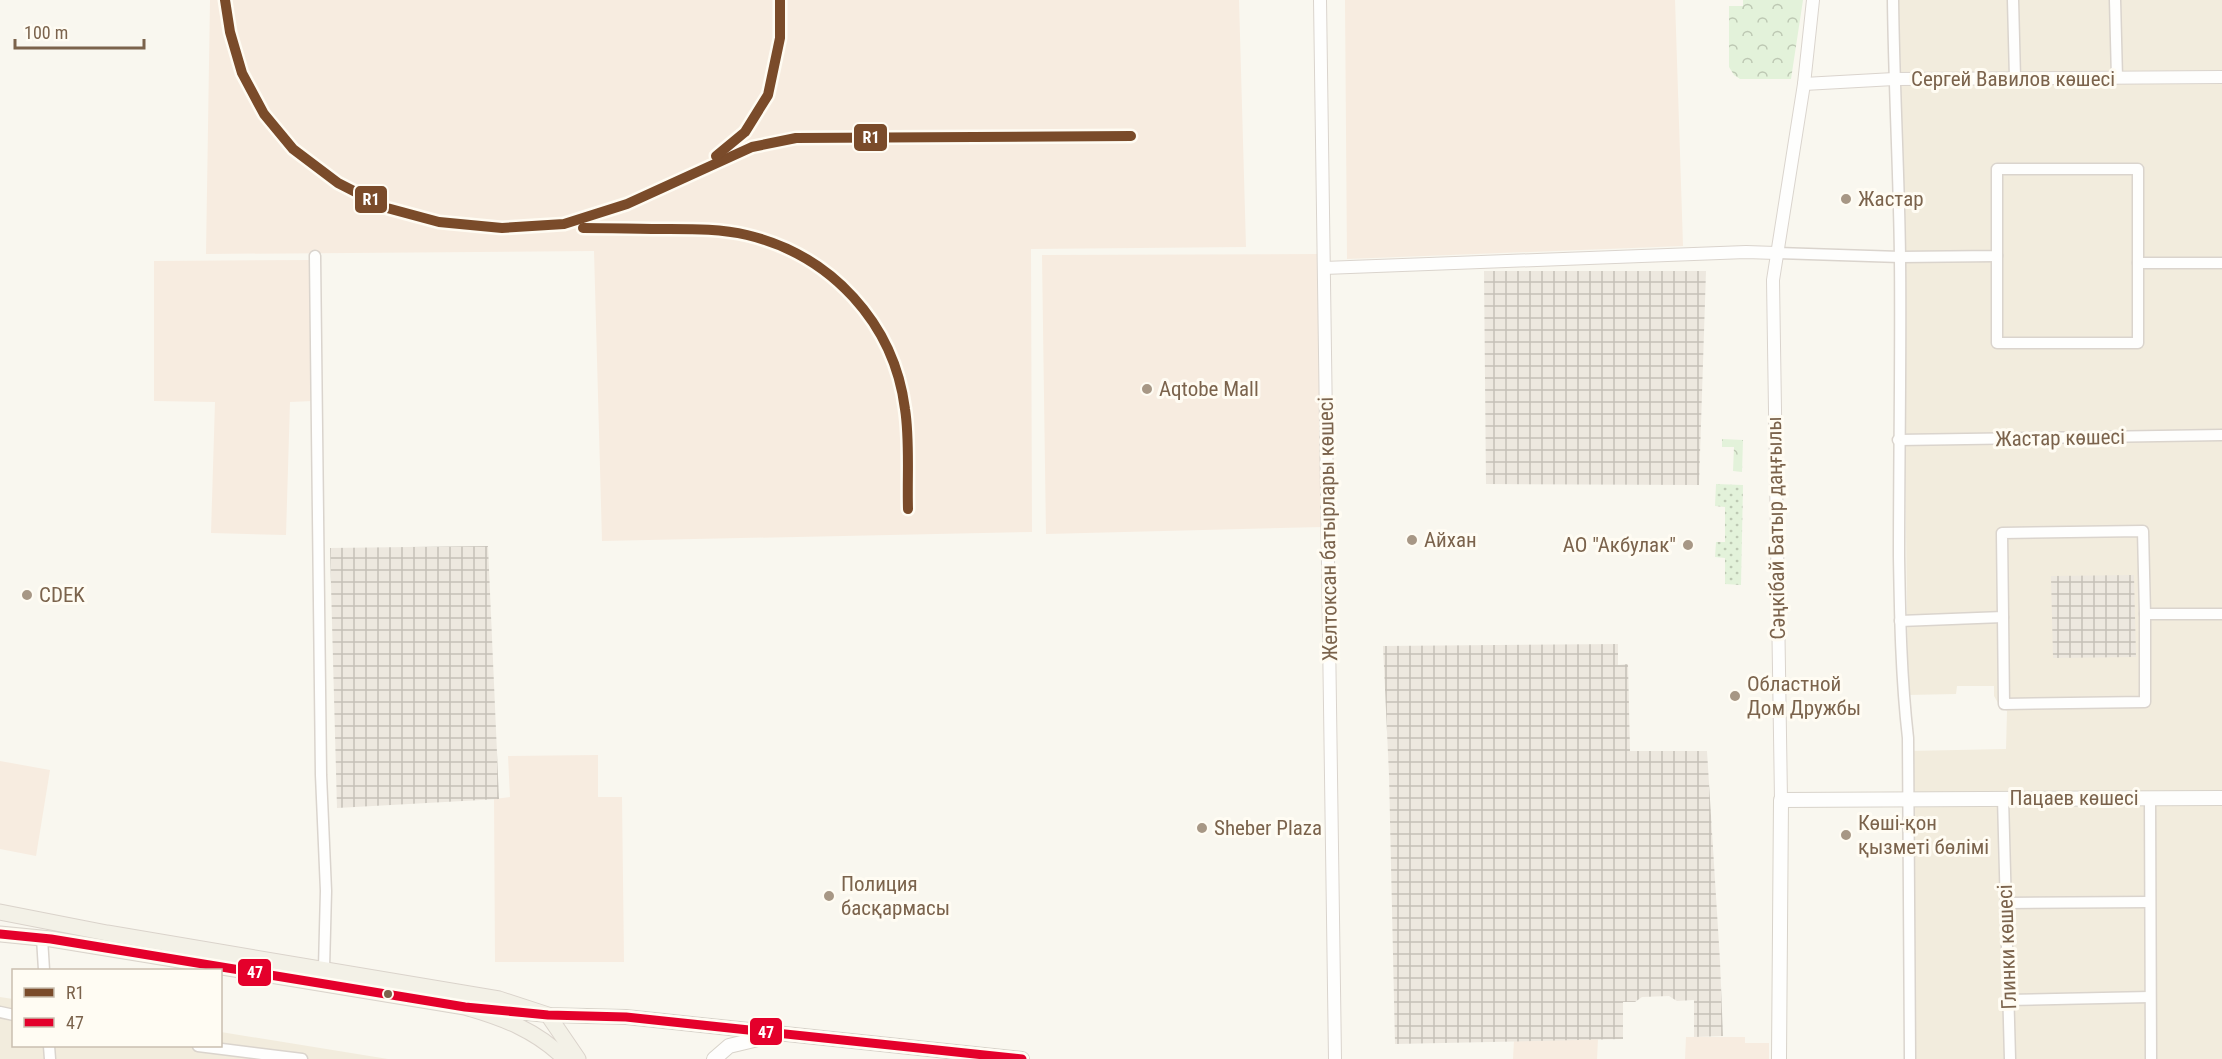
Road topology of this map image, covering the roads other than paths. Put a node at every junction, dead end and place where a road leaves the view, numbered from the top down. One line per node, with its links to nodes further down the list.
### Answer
1 (1320, 0): 17 (street, Желтоксан батырлары көшесі)
2 (1814, 0): 10 (street, Сәңкібай Батыр даңғылы)
3 (1893, 0): 9 (street)
4 (2013, 0): 7 (street)
5 (2115, 0): 8 (street)
6 (2222, 77): 8 (street, Сергей Вавилов көшесі)
7 (2015, 78): 8 (street, Сергей Вавилов көшесі); 9 (street, Сергей Вавилов көшесі)
8 (2116, 78)
9 (1894, 79): 10 (street, Сергей Вавилов көшесі); 14 (street)
10 (1804, 84): 11 (street, Сәңкібай Батыр даңғылы)
11 (1776, 253): 14 (street); 17 (street); 28 (street, Сәңкібай Батыр даңғылы)
12 (315, 256): 35 (street)
13 (1997, 256): 14 (street); 15 (street); 15 (street)
14 (1900, 257): 19 (street)
15 (2138, 263): 16 (street)
16 (2222, 263)
17 (1324, 268): 47 (street, Желтоксан батырлары көшесі)
18 (2222, 435): 19 (street, Жастар көшесі)
19 (1898, 440): 23 (street)
20 (2145, 614): 21 (street); 22 (street); 22 (street)
21 (2222, 614)
22 (2003, 617): 23 (street)
23 (1900, 621): 27 (street)
24 (2002, 798): 25 (main road, Пацаев көшесі); 27 (main road, Пацаев көшесі); 30 (street, Глинки көшесі)
25 (2150, 798): 26 (main road, Пацаев көшесі); 29 (street)
26 (2222, 798)
27 (1908, 799): 28 (main road, Пацаев көшесі); 49 (street)
28 (1781, 800): 48 (main road, Сәңкібай Батыр даңғылы)
29 (2149, 902): 30 (street); 36 (street)
30 (2006, 903): 37 (street, Глинки көшесі)
31 (0, 912): 35 (main road)
32 (0, 934): 33 (main road)
33 (42, 938): 34 (street); 38 (main road)
34 (44, 969)
35 (324, 969): 39 (main road)
36 (2150, 998): 37 (street); 51 (street)
37 (2008, 1000): 50 (street, Глинки көшесі)
38 (465, 1007): 39 (main road); 43 (main road)
39 (548, 1015): 40 (main road); 44 (main road)
40 (791, 1035): 45 (main road); 46 (main road)
41 (206, 1047): 42 (street)
42 (302, 1059)
43 (565, 1059)
44 (578, 1059)
45 (714, 1059)
46 (1022, 1059)
47 (1335, 1059)
48 (1779, 1059)
49 (1910, 1059)
50 (2010, 1059)
51 (2151, 1059)

